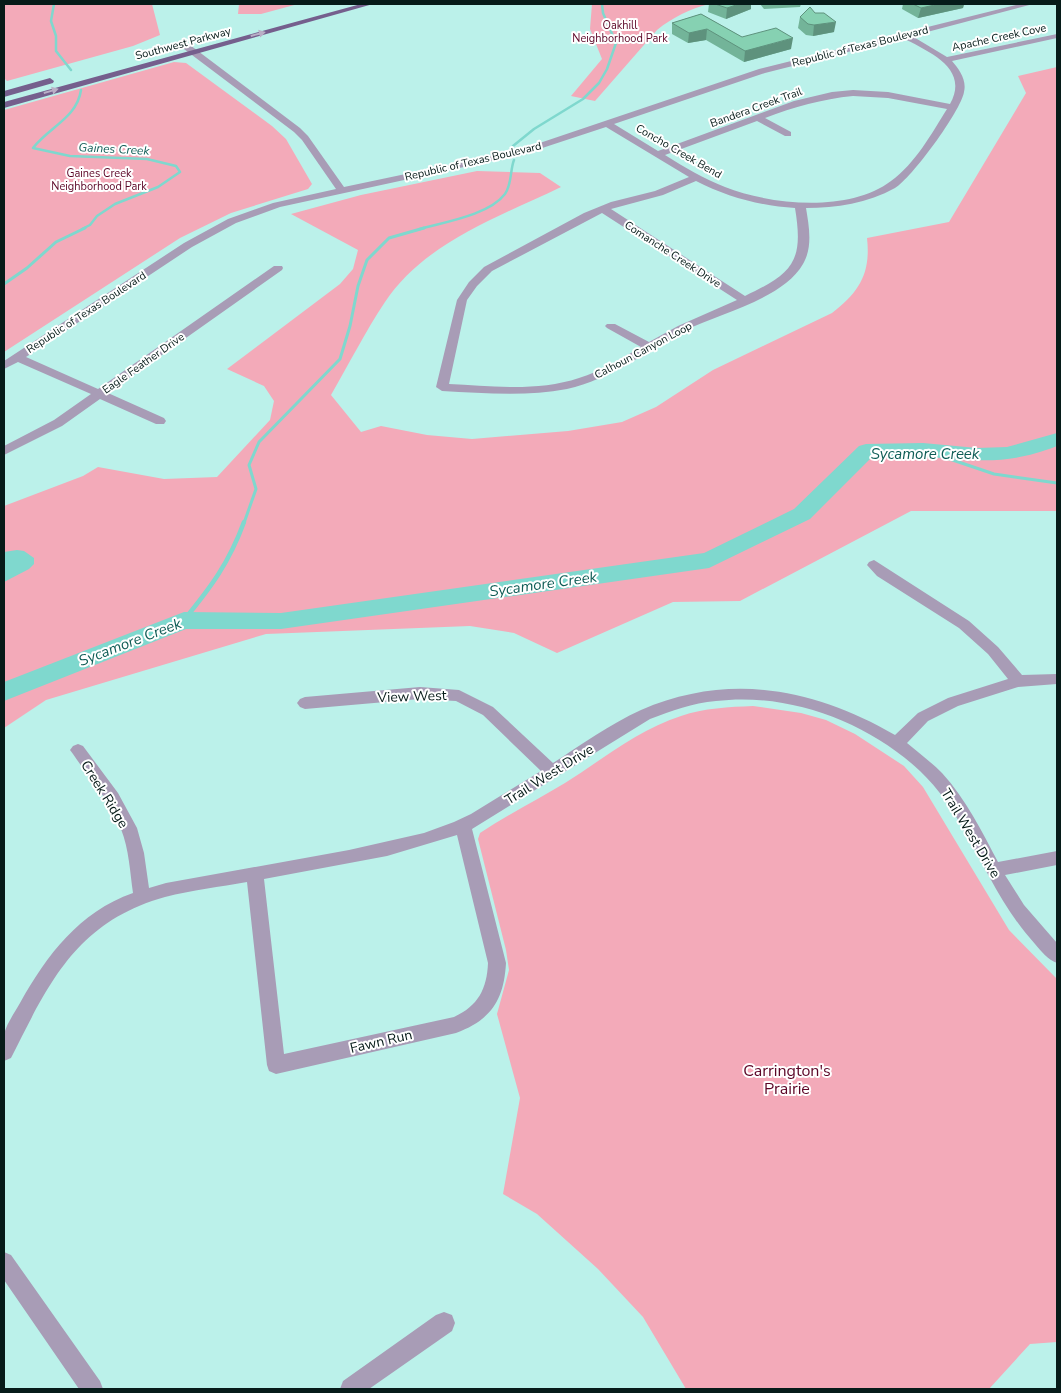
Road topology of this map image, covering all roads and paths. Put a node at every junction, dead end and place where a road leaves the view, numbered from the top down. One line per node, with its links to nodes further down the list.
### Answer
1 (336, 4): 4 (main road)
2 (369, 4): 7 (main road, Southwest Parkway, one-way to 2)
3 (1029, 4): 5 (street, Republic of Texas Boulevard)
4 (288, 17)
5 (904, 35): 8 (street, Concho Creek Bend); 14 (street, Republic of Texas Boulevard)
6 (1057, 36): 8 (street, Apache Creek Cove)
7 (185, 46): 11 (main road, Southwest Parkway, one-way to 7); 18 (street)
8 (946, 60): 12 (street, Concho Creek Bend)
9 (62, 77): 10 (main road)
10 (4, 94)
11 (4, 105)
12 (952, 107): 13 (street, Bandera Creek Trail); 19 (street, Concho Creek Bend)
13 (758, 118): 15 (street); 16 (street, Bandera Creek Trail)
14 (608, 124): 16 (street, Concho Creek Bend); 18 (street, Republic of Texas Boulevard)
15 (788, 134)
16 (659, 154): 17 (street, Concho Creek Bend)
17 (698, 177): 19 (street, Concho Creek Bend); 20 (street, Calhoun Canyon Loop)
18 (341, 190): 25 (street, Republic of Texas Boulevard)
19 (800, 205): 22 (street, Calhoun Canyon Loop)
20 (603, 209): 22 (street, Comanche Creek Drive); 24 (street, Calhoun Canyon Loop)
21 (278, 268): 27 (street, Eagle Feather Drive)
22 (744, 300): 24 (street, Calhoun Canyon Loop)
23 (611, 326): 24 (street)
24 (650, 347)
25 (17, 357): 26 (street, Republic of Texas Boulevard); 27 (street)
26 (4, 366)
27 (99, 394): 28 (street); 29 (street, Eagle Feather Drive)
28 (160, 421)
29 (4, 451)
30 (874, 565): 32 (street)
31 (1057, 679): 32 (street)
32 (1018, 681): 34 (street)
33 (304, 703): 36 (street, View West)
34 (897, 743): 36 (street, Trail West Drive); 39 (street, Trail West Drive)
35 (78, 750): 41 (street, Creek Ridge)
36 (552, 772): 37 (street, Trail West Drive)
37 (463, 825): 40 (street, Trail West Drive); 40 (street, Fawn Run)
38 (1057, 858): 39 (street)
39 (995, 870): 42 (street, Trail West Drive)
40 (255, 874): 41 (street, Trail West Drive)
41 (142, 897): 43 (street, Trail West Drive)
42 (1057, 955)
43 (4, 1052)
44 (4, 1262): 46 (street)
45 (444, 1323): 47 (street)
46 (92, 1389)
47 (351, 1389)

